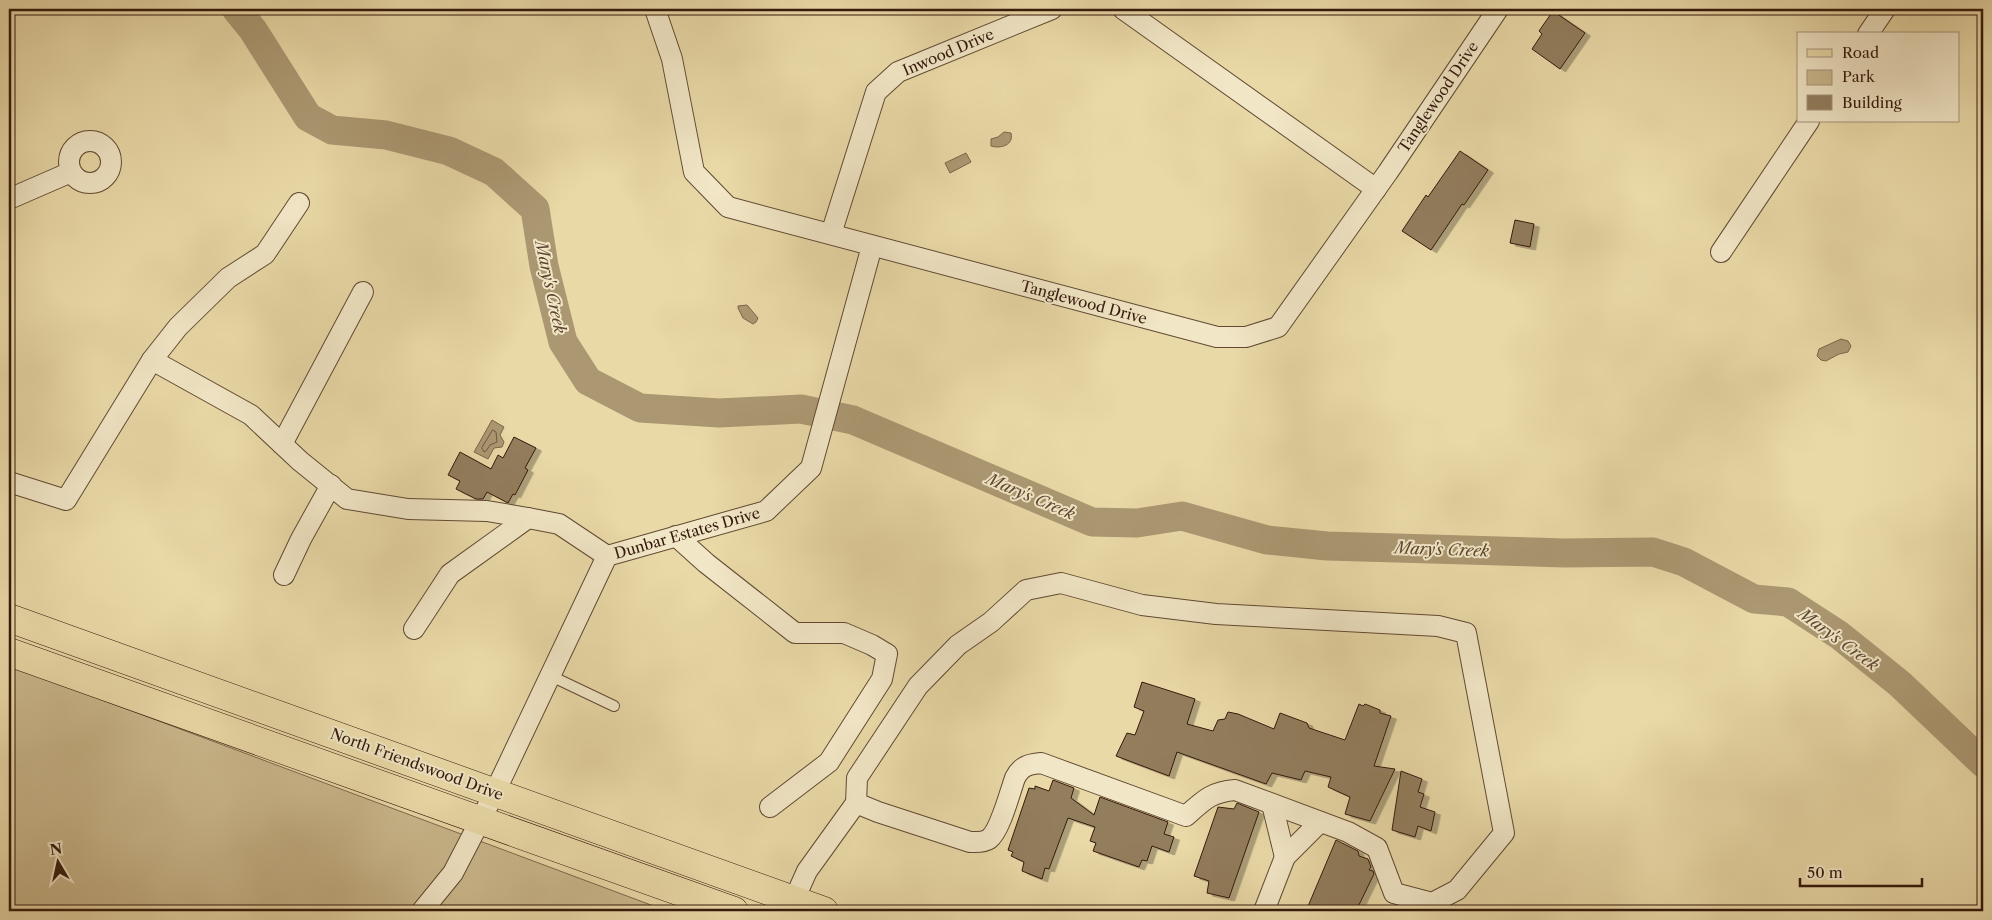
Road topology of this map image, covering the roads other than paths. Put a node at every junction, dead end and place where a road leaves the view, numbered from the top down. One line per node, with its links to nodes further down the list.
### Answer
1 (655, 9): 12 (street, Tanglewood Drive)
2 (1052, 9): 12 (street, Inwood Drive)
3 (1123, 9): 9 (street)
4 (1498, 9): 9 (street, Tanglewood Drive)
5 (1885, 9): 6 (street)
6 (1869, 32)
7 (1808, 122): 14 (street)
8 (71, 172): 10 (street)
9 (1376, 189): 13 (street, Tanglewood Drive)
10 (9, 199)
11 (299, 203): 16 (street)
12 (831, 234): 13 (street, Tanglewood Drive)
13 (872, 246): 21 (street, Dunbar Estates Drive)
14 (1721, 252)
15 (362, 292): 17 (street)
16 (152, 360): 17 (street); 18 (street)
17 (282, 444): 19 (street)
18 (9, 482)
19 (330, 486): 20 (street); 23 (street)
20 (528, 518): 22 (street); 25 (street)
21 (676, 536): 22 (street, Dunbar Estates Drive); 32 (street)
22 (608, 556): 27 (street, Dunbar Estates Drive)
23 (284, 576)
24 (9, 618): 29 (main road, North Friendswood Drive)
25 (414, 629)
26 (9, 652): 33 (main road, North Friendswood Drive)
27 (550, 676): 28 (lane); 29 (street, Dunbar Estates Drive)
28 (614, 706)
29 (494, 792): 33 (street, Dunbar Estates Drive); 36 (main road, North Friendswood Drive)
30 (856, 803): 31 (street); 34 (street); 36 (street)
31 (1272, 804): 34 (street); 35 (street)
32 (770, 807)
33 (480, 820): 37 (street, Dunbar Estates Drive); 38 (main road, North Friendswood Drive)
34 (1320, 822): 35 (street)
35 (1285, 857): 40 (street)
36 (794, 900): 39 (main road, North Friendswood Drive)
37 (422, 911)
38 (734, 911)
39 (824, 911)
40 (1264, 911)

